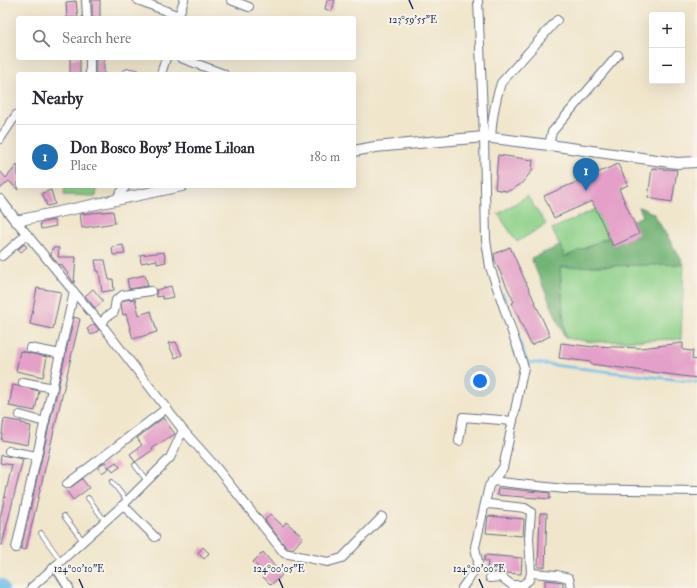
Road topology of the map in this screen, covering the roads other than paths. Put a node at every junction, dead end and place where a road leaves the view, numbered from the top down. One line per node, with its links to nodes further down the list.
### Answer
1 (86, 0): 7 (street)
2 (138, 0): 8 (street)
3 (184, 0): 9 (street)
4 (231, 0): 6 (street)
5 (478, 0): 19 (street)
6 (249, 7)
7 (88, 16)
8 (178, 16)
9 (180, 16)
10 (557, 20): 19 (street)
11 (618, 55): 21 (street)
12 (90, 60): 15 (street)
13 (165, 60): 16 (street)
14 (186, 60): 17 (street)
15 (90, 72)
16 (162, 72)
17 (219, 72)
18 (16, 115): 20 (street)
19 (487, 138): 21 (street); 22 (street); 40 (street)
20 (0, 139)
21 (549, 145): 23 (street)
22 (356, 151)
23 (697, 162)
24 (124, 188): 27 (street)
25 (172, 188): 27 (street)
26 (0, 200): 28 (street)
27 (115, 200): 28 (street)
28 (16, 221): 29 (street)
29 (27, 234): 30 (street); 32 (street)
30 (2, 256)
31 (151, 291): 33 (street)
32 (74, 292): 33 (street); 35 (street)
33 (102, 325): 38 (street)
34 (30, 348): 35 (street)
35 (60, 354): 37 (street)
36 (23, 382): 37 (street)
37 (53, 388): 41 (street)
38 (167, 408): 42 (street); 50 (street)
39 (20, 416): 41 (street)
40 (513, 421): 43 (street); 48 (street)
41 (45, 422): 45 (street)
42 (184, 430): 47 (street); 56 (street)
43 (459, 441)
44 (9, 451): 45 (street)
45 (37, 456): 61 (street)
46 (136, 465): 47 (lane)
47 (147, 481): 53 (street)
48 (492, 481): 51 (street); 54 (street)
49 (112, 482): 53 (lane)
50 (67, 484)
51 (697, 491)
52 (88, 498): 57 (lane)
53 (125, 503): 57 (street); 59 (street)
54 (485, 505): 63 (street); 67 (street)
55 (64, 516): 60 (lane)
56 (382, 517)
57 (105, 521): 60 (street)
58 (41, 533): 62 (lane)
59 (155, 537)
60 (83, 541): 62 (street)
61 (16, 548)
62 (58, 563): 65 (street); 66 (street)
63 (531, 573): 64 (street); 68 (street)
64 (490, 578)
65 (31, 588)
66 (69, 588)
67 (462, 588)
68 (571, 588)

